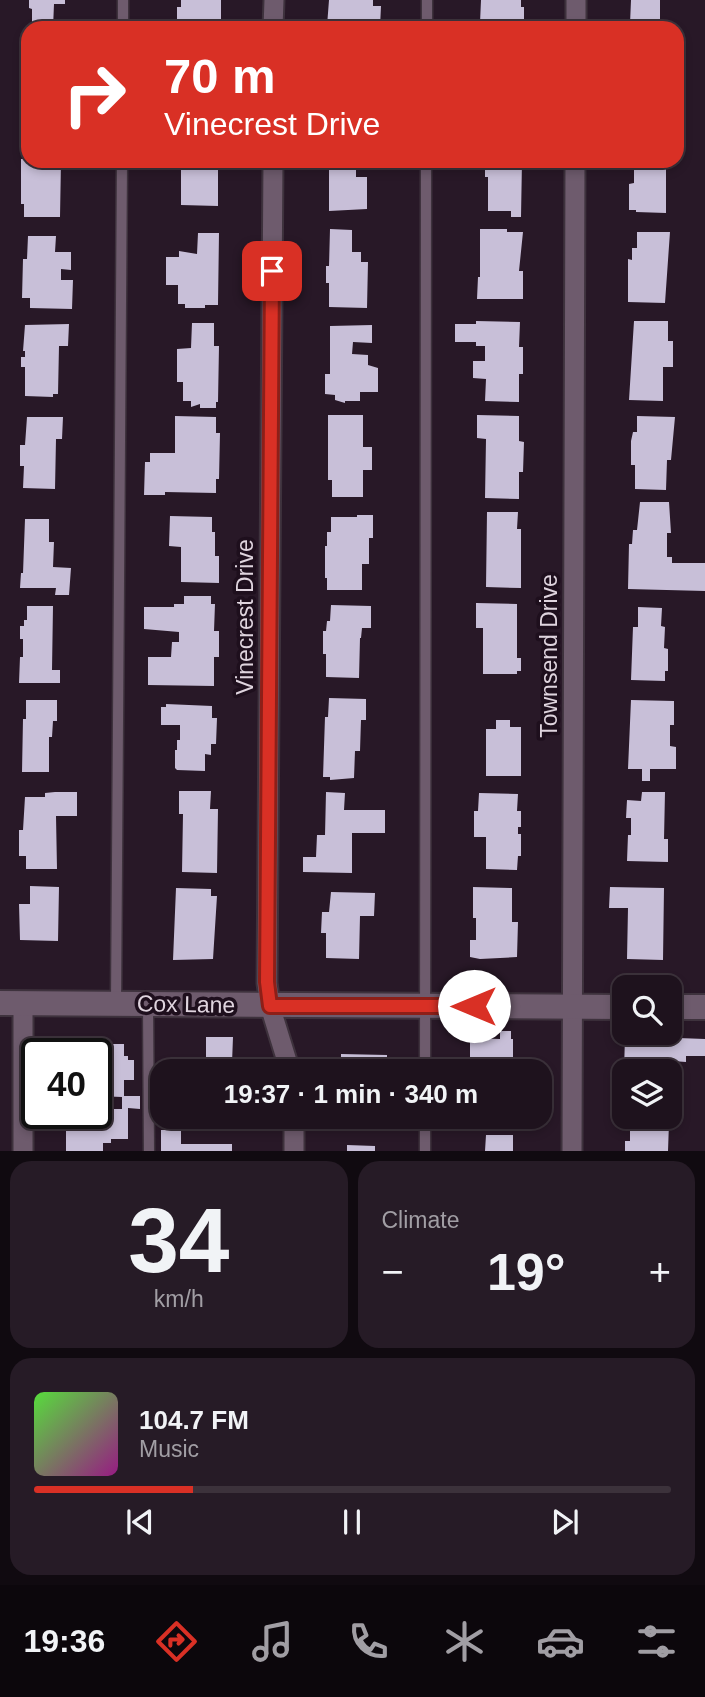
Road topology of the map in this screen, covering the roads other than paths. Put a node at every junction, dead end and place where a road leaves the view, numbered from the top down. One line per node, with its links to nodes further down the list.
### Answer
1 (123, 0): 5 (lane)
2 (274, 0): 6 (street)
3 (427, 0): 7 (lane)
4 (576, 0): 8 (street)
5 (123, 21)
6 (274, 21)
7 (427, 21)
8 (576, 21)
9 (122, 168): 14 (lane)
10 (272, 168): 16 (street, Vinecrest Drive)
11 (426, 168): 17 (lane)
12 (575, 168): 18 (street, Townsend Drive)
13 (12, 1003): 14 (street, Cox Lane); 26 (street)
14 (116, 1003): 15 (street, Cox Lane)
15 (148, 1003): 16 (street, Cox Lane); 27 (lane)
16 (270, 1006): 17 (street, Cox Lane); 22 (street, Vinecrest Drive)
17 (425, 1006): 18 (street, Cox Lane); 23 (lane)
18 (572, 1006): 19 (street, Cox Lane); 30 (street, Townsend Drive)
19 (612, 1007)
20 (682, 1007): 21 (street)
21 (705, 1007)
22 (286, 1059)
23 (425, 1059)
24 (294, 1129): 28 (street)
25 (425, 1129): 29 (lane)
26 (23, 1151)
27 (149, 1151)
28 (294, 1151)
29 (425, 1151)
30 (572, 1151)

